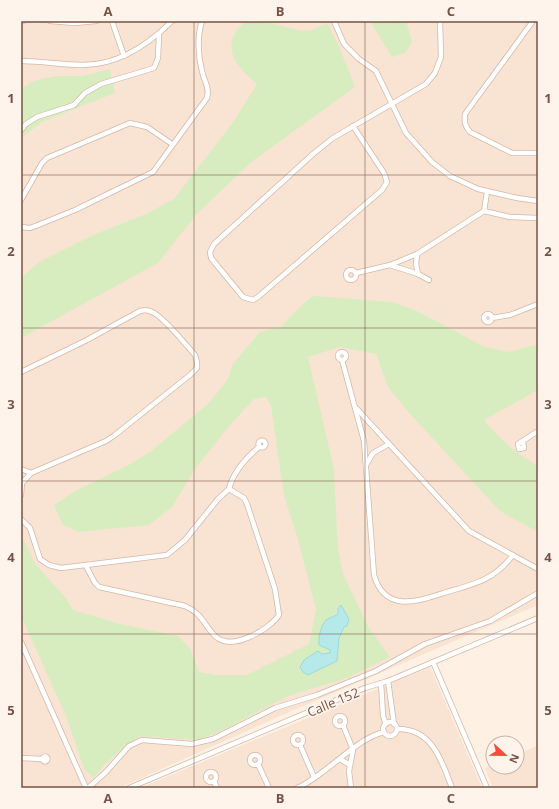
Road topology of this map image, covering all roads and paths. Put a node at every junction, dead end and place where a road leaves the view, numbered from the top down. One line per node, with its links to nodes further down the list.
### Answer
1 (50, 21): 2 (street)
2 (96, 21)
3 (112, 21): 10 (street)
4 (172, 21): 9 (street)
5 (202, 21): 15 (street)
6 (334, 21): 12 (street)
7 (440, 21): 12 (street)
8 (533, 21): 16 (street)
9 (159, 34): 10 (street); 14 (street)
10 (124, 56): 11 (street)
11 (21, 61)
12 (392, 104): 13 (street); 17 (street)
13 (353, 126): 13 (street)
14 (21, 130)
15 (172, 144): 19 (street); 22 (street)
16 (538, 153)
17 (487, 192): 18 (street); 20 (street)
18 (538, 199)
19 (21, 200)
20 (484, 211): 21 (street); 23 (street)
21 (538, 218)
22 (21, 227)
23 (417, 254): 24 (street); 26 (street)
24 (390, 265): 25 (street); 26 (street)
25 (356, 273)
26 (418, 274): 27 (street)
27 (429, 280)
28 (538, 304): 29 (street)
29 (492, 318)
30 (342, 360): 32 (street)
31 (21, 372): 39 (street)
32 (356, 408): 35 (street); 37 (street)
33 (538, 430): 34 (street)
34 (523, 441)
35 (389, 444): 37 (street); 44 (street)
36 (259, 447): 41 (street)
37 (366, 465): 44 (street)
38 (21, 469): 39 (street)
39 (31, 473): 40 (street)
40 (22, 482): 42 (street)
41 (229, 489): 45 (street); 45 (street)
42 (21, 495)
43 (21, 519): 45 (street)
44 (513, 555): 46 (street)
45 (86, 566)
46 (538, 569)
47 (538, 593): 68 (street)
48 (538, 618): 50 (street, Calle 152)
49 (21, 642): 68 (street)
50 (433, 662): 51 (street, Calle 152); 76 (street)
51 (388, 681): 52 (street, Calle 152); 54 (street)
52 (381, 683): 53 (street); 69 (street, Calle 152)
53 (386, 724): 54 (street); 57 (street)
54 (394, 724): 56 (street)
55 (343, 725): 59 (street)
56 (397, 729): 57 (street); 75 (street)
57 (384, 732): 59 (street)
58 (300, 745): 65 (street)
59 (353, 750): 62 (street); 64 (street)
60 (21, 758): 61 (street)
61 (42, 758)
62 (340, 759): 64 (street); 65 (street)
63 (258, 764): 71 (street)
64 (350, 765): 74 (street)
65 (314, 777): 67 (street)
66 (214, 781): 70 (street)
67 (309, 782): 72 (street); 73 (street)
68 (87, 788)
69 (129, 788)
70 (217, 788)
71 (269, 788)
72 (297, 788)
73 (306, 788)
74 (351, 788)
75 (452, 788)
76 (487, 788)

